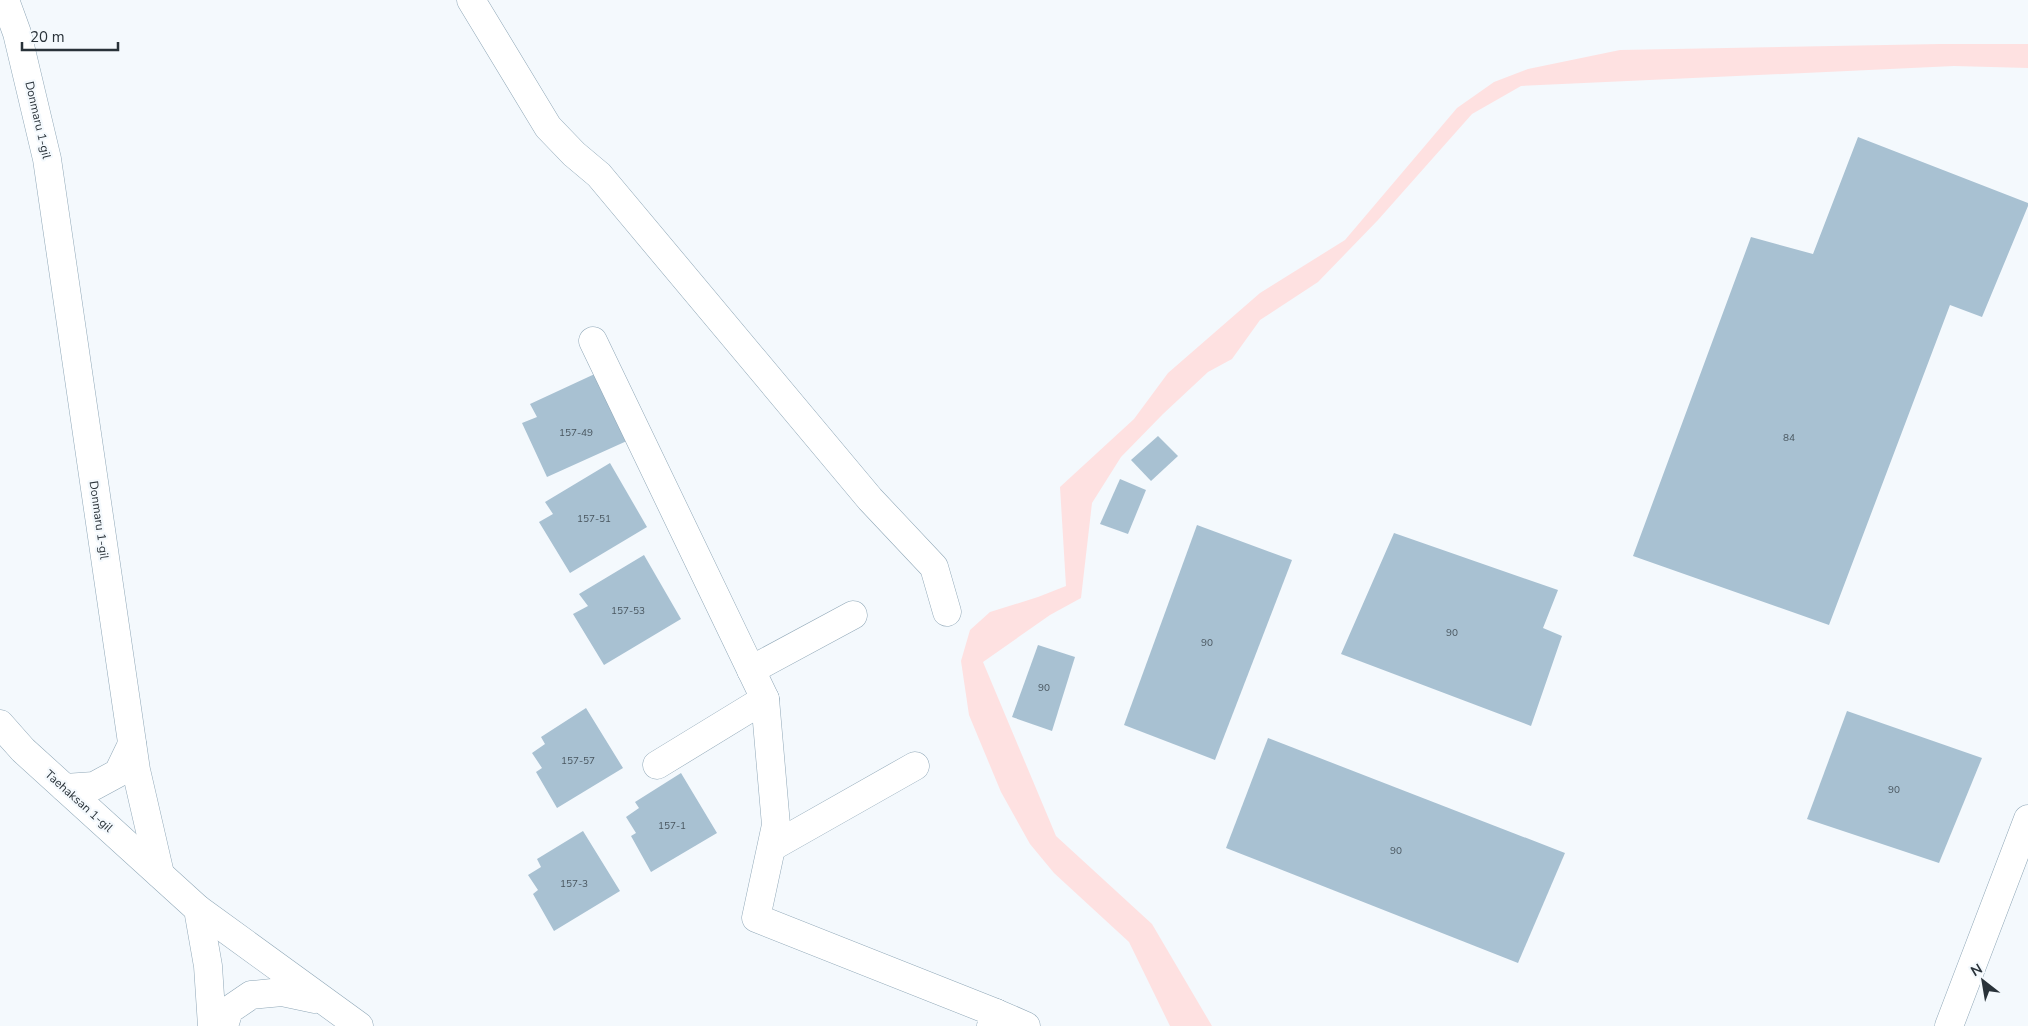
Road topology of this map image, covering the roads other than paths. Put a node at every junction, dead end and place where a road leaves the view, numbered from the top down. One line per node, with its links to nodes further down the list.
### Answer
1 (5, 0): 9 (street, Donmaru 1-gil)
2 (471, 0): 4 (street)
3 (593, 341): 6 (street)
4 (947, 612)
5 (852, 615): 6 (street)
6 (752, 670): 7 (street)
7 (765, 699): 10 (street); 14 (street)
8 (0, 724): 12 (street, Taehaksan 1-gil)
9 (132, 744): 12 (street); 15 (street, Donmaru 1-gil)
10 (657, 765)
11 (914, 766): 14 (street)
12 (65, 788): 15 (street, Taehaksan 1-gil)
13 (2028, 819): 23 (street)
14 (772, 847): 18 (street)
15 (160, 874): 16 (street)
16 (198, 909): 17 (street); 19 (street)
17 (321, 1000): 20 (street); 21 (street)
18 (994, 1019): 22 (street)
19 (212, 1026)
20 (224, 1026)
21 (359, 1026)
22 (1026, 1026)
23 (1949, 1026)

